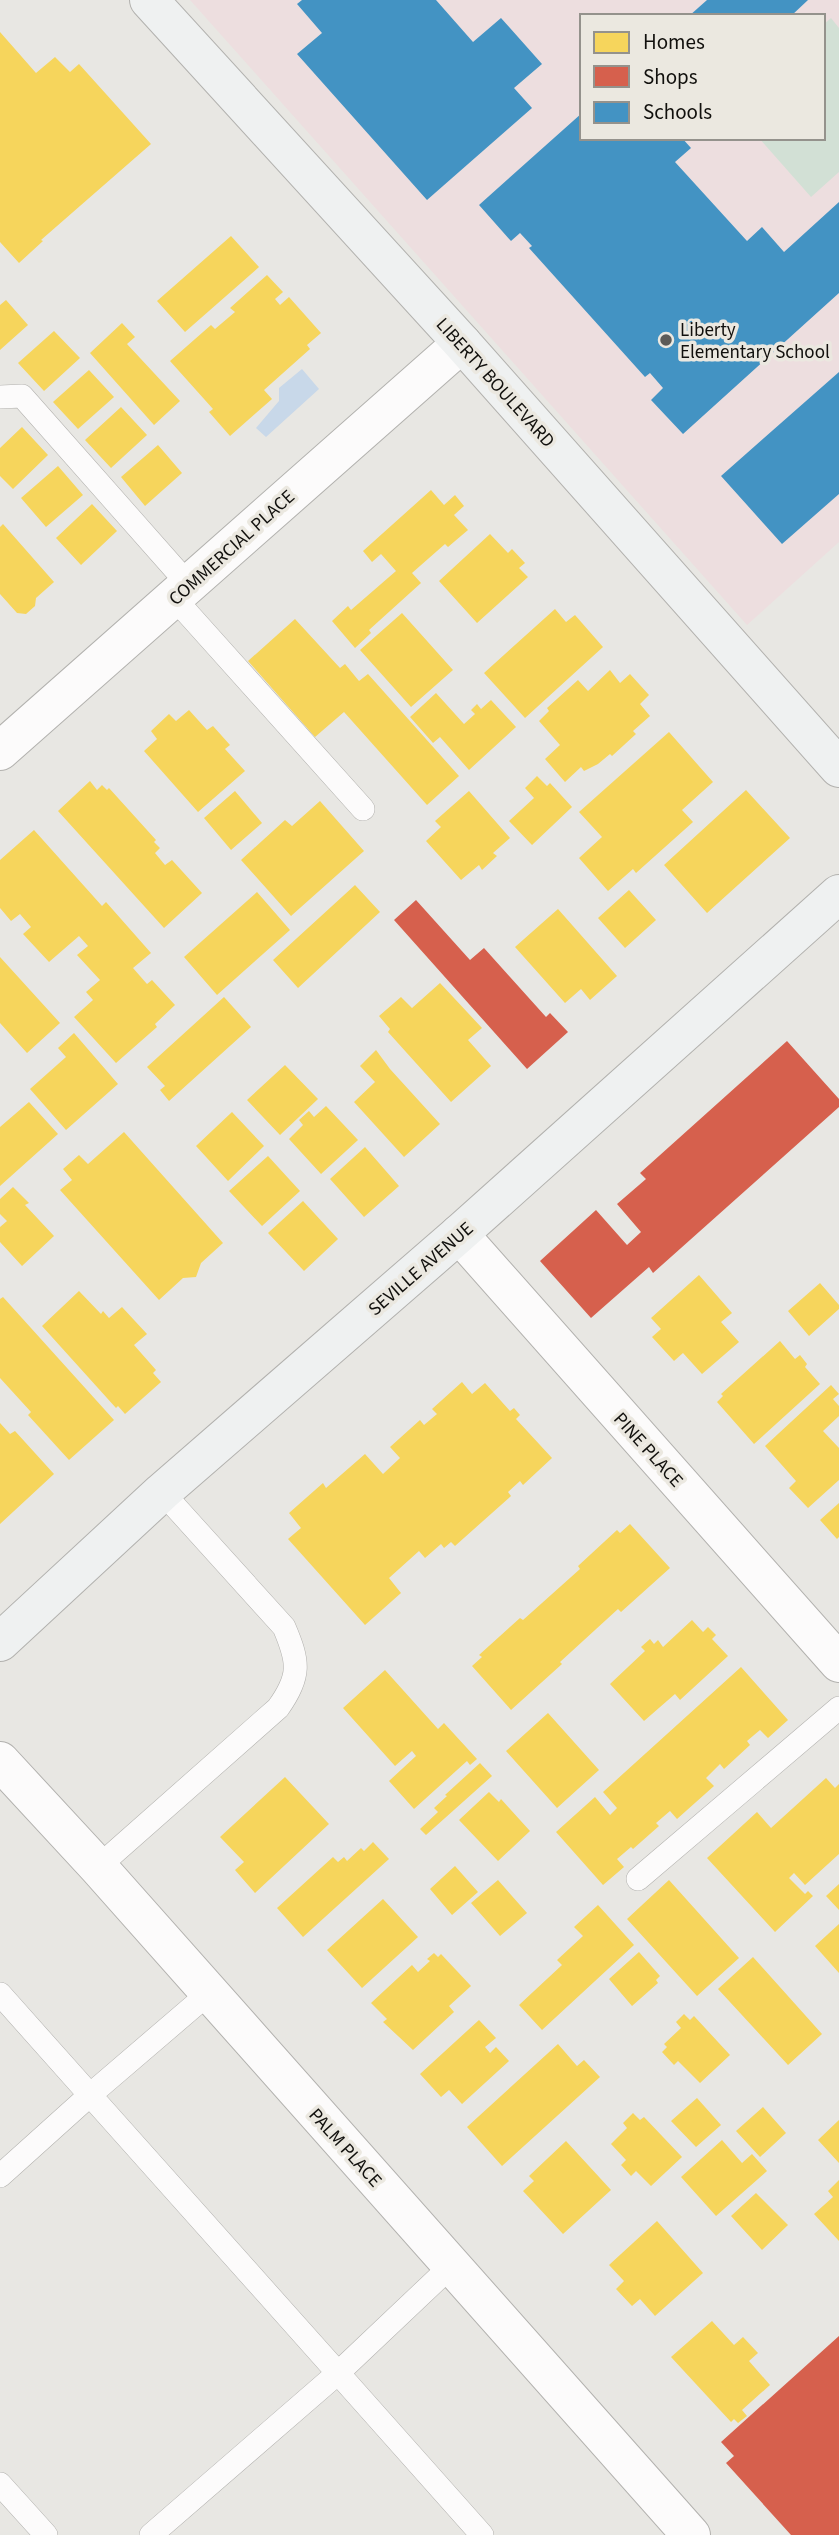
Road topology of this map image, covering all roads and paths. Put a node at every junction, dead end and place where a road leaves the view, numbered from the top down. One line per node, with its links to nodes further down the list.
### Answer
1 (149, 0): 2 (street, LIBERTY BOULEVARD)
2 (462, 343): 4 (street, COMMERCIAL PLACE); 6 (street, LIBERTY BOULEVARD)
3 (0, 397): 4 (lane)
4 (181, 592): 5 (street, COMMERCIAL PLACE); 7 (lane)
5 (0, 751)
6 (839, 768)
7 (363, 809)
8 (839, 894): 9 (street, SEVILLE AVENUE)
9 (459, 1234): 10 (street, SEVILLE AVENUE); 12 (street, PINE PLACE)
10 (162, 1492): 11 (street, SEVILLE AVENUE); 15 (lane)
11 (0, 1642)
12 (839, 1663)
13 (839, 1708): 16 (lane)
14 (0, 1760): 15 (street, PALM PLACE)
15 (98, 1867): 17 (street, PALM PLACE)
16 (638, 1879)
17 (209, 1993): 19 (lane); 21 (street, PALM PLACE)
18 (0, 1994): 19 (lane)
19 (90, 2095): 20 (lane); 22 (lane)
20 (0, 2176)
21 (452, 2266): 22 (lane); 27 (street, PALM PLACE)
22 (338, 2372): 25 (lane); 26 (lane)
23 (0, 2484): 24 (lane)
24 (46, 2535)
25 (151, 2535)
26 (482, 2535)
27 (691, 2535)

